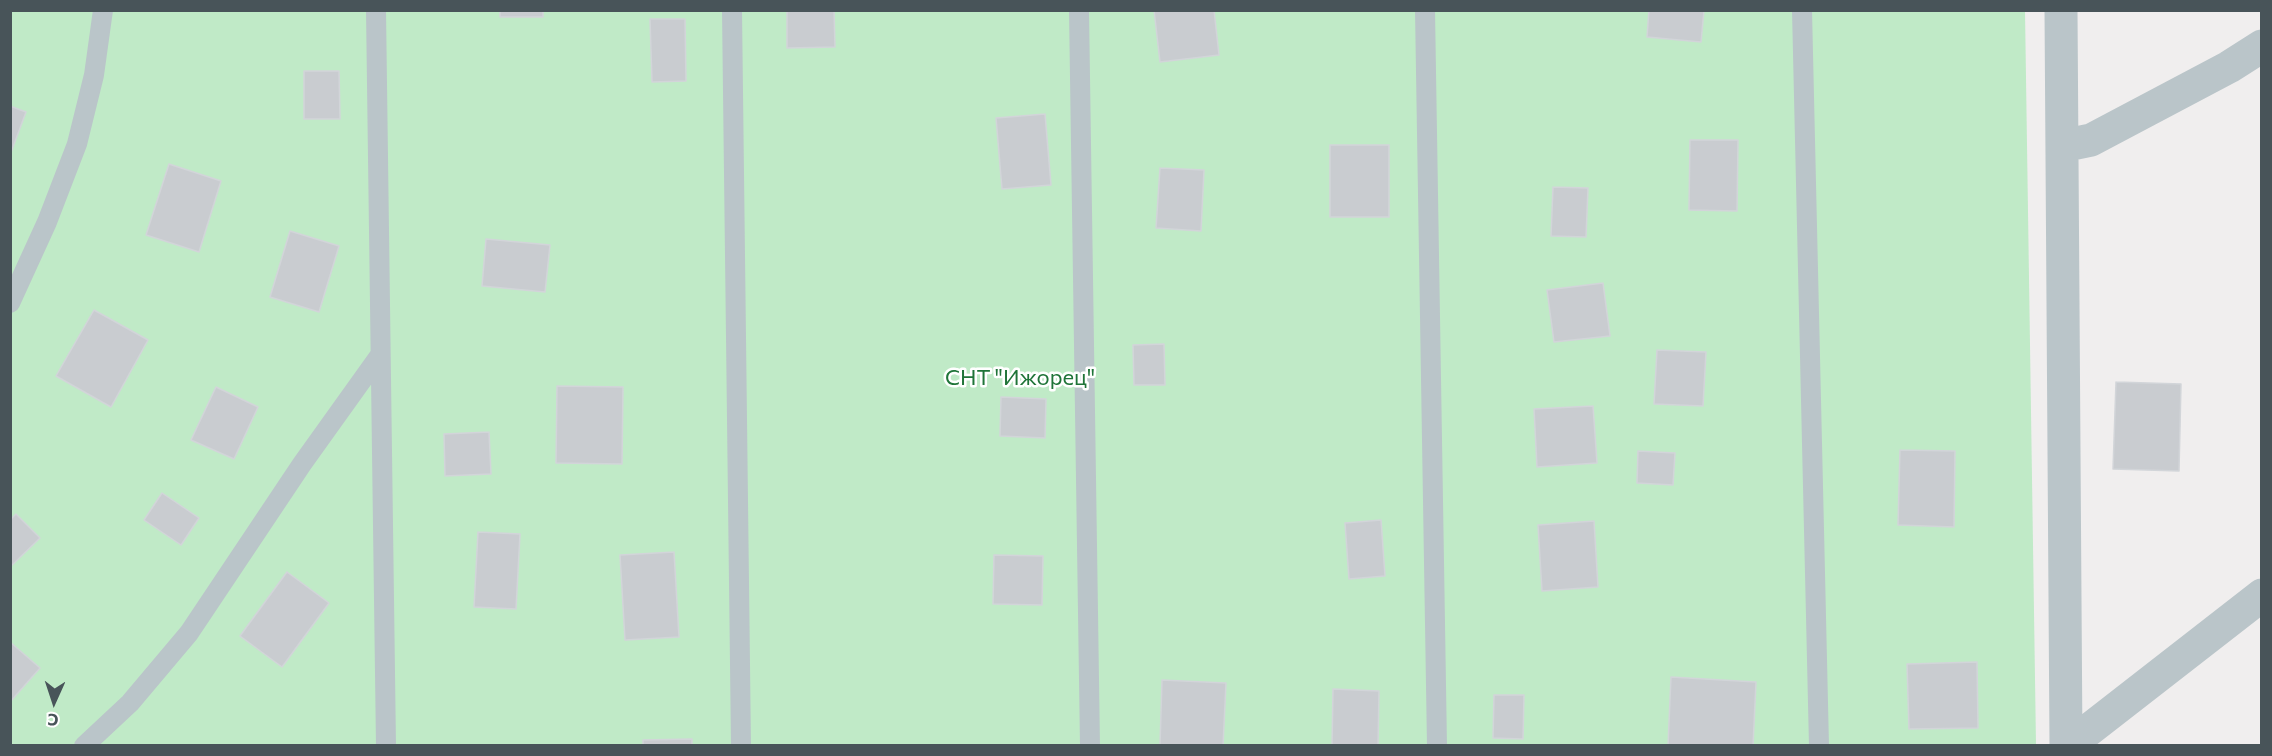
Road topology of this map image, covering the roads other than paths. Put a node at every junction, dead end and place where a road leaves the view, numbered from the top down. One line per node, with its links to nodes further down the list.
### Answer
1 (103, 10): 10 (lane)
2 (376, 10): 11 (lane)
3 (732, 10): 15 (lane)
4 (1079, 10): 16 (lane)
5 (1425, 10): 17 (lane)
6 (1802, 10): 18 (lane)
7 (2061, 10): 9 (street)
8 (2262, 46): 9 (street)
9 (2062, 146): 19 (street)
10 (10, 303)
11 (380, 355): 13 (lane); 14 (lane)
12 (2262, 595): 19 (street)
13 (84, 746)
14 (386, 746)
15 (741, 746)
16 (1090, 746)
17 (1437, 746)
18 (1819, 746)
19 (2067, 746)

